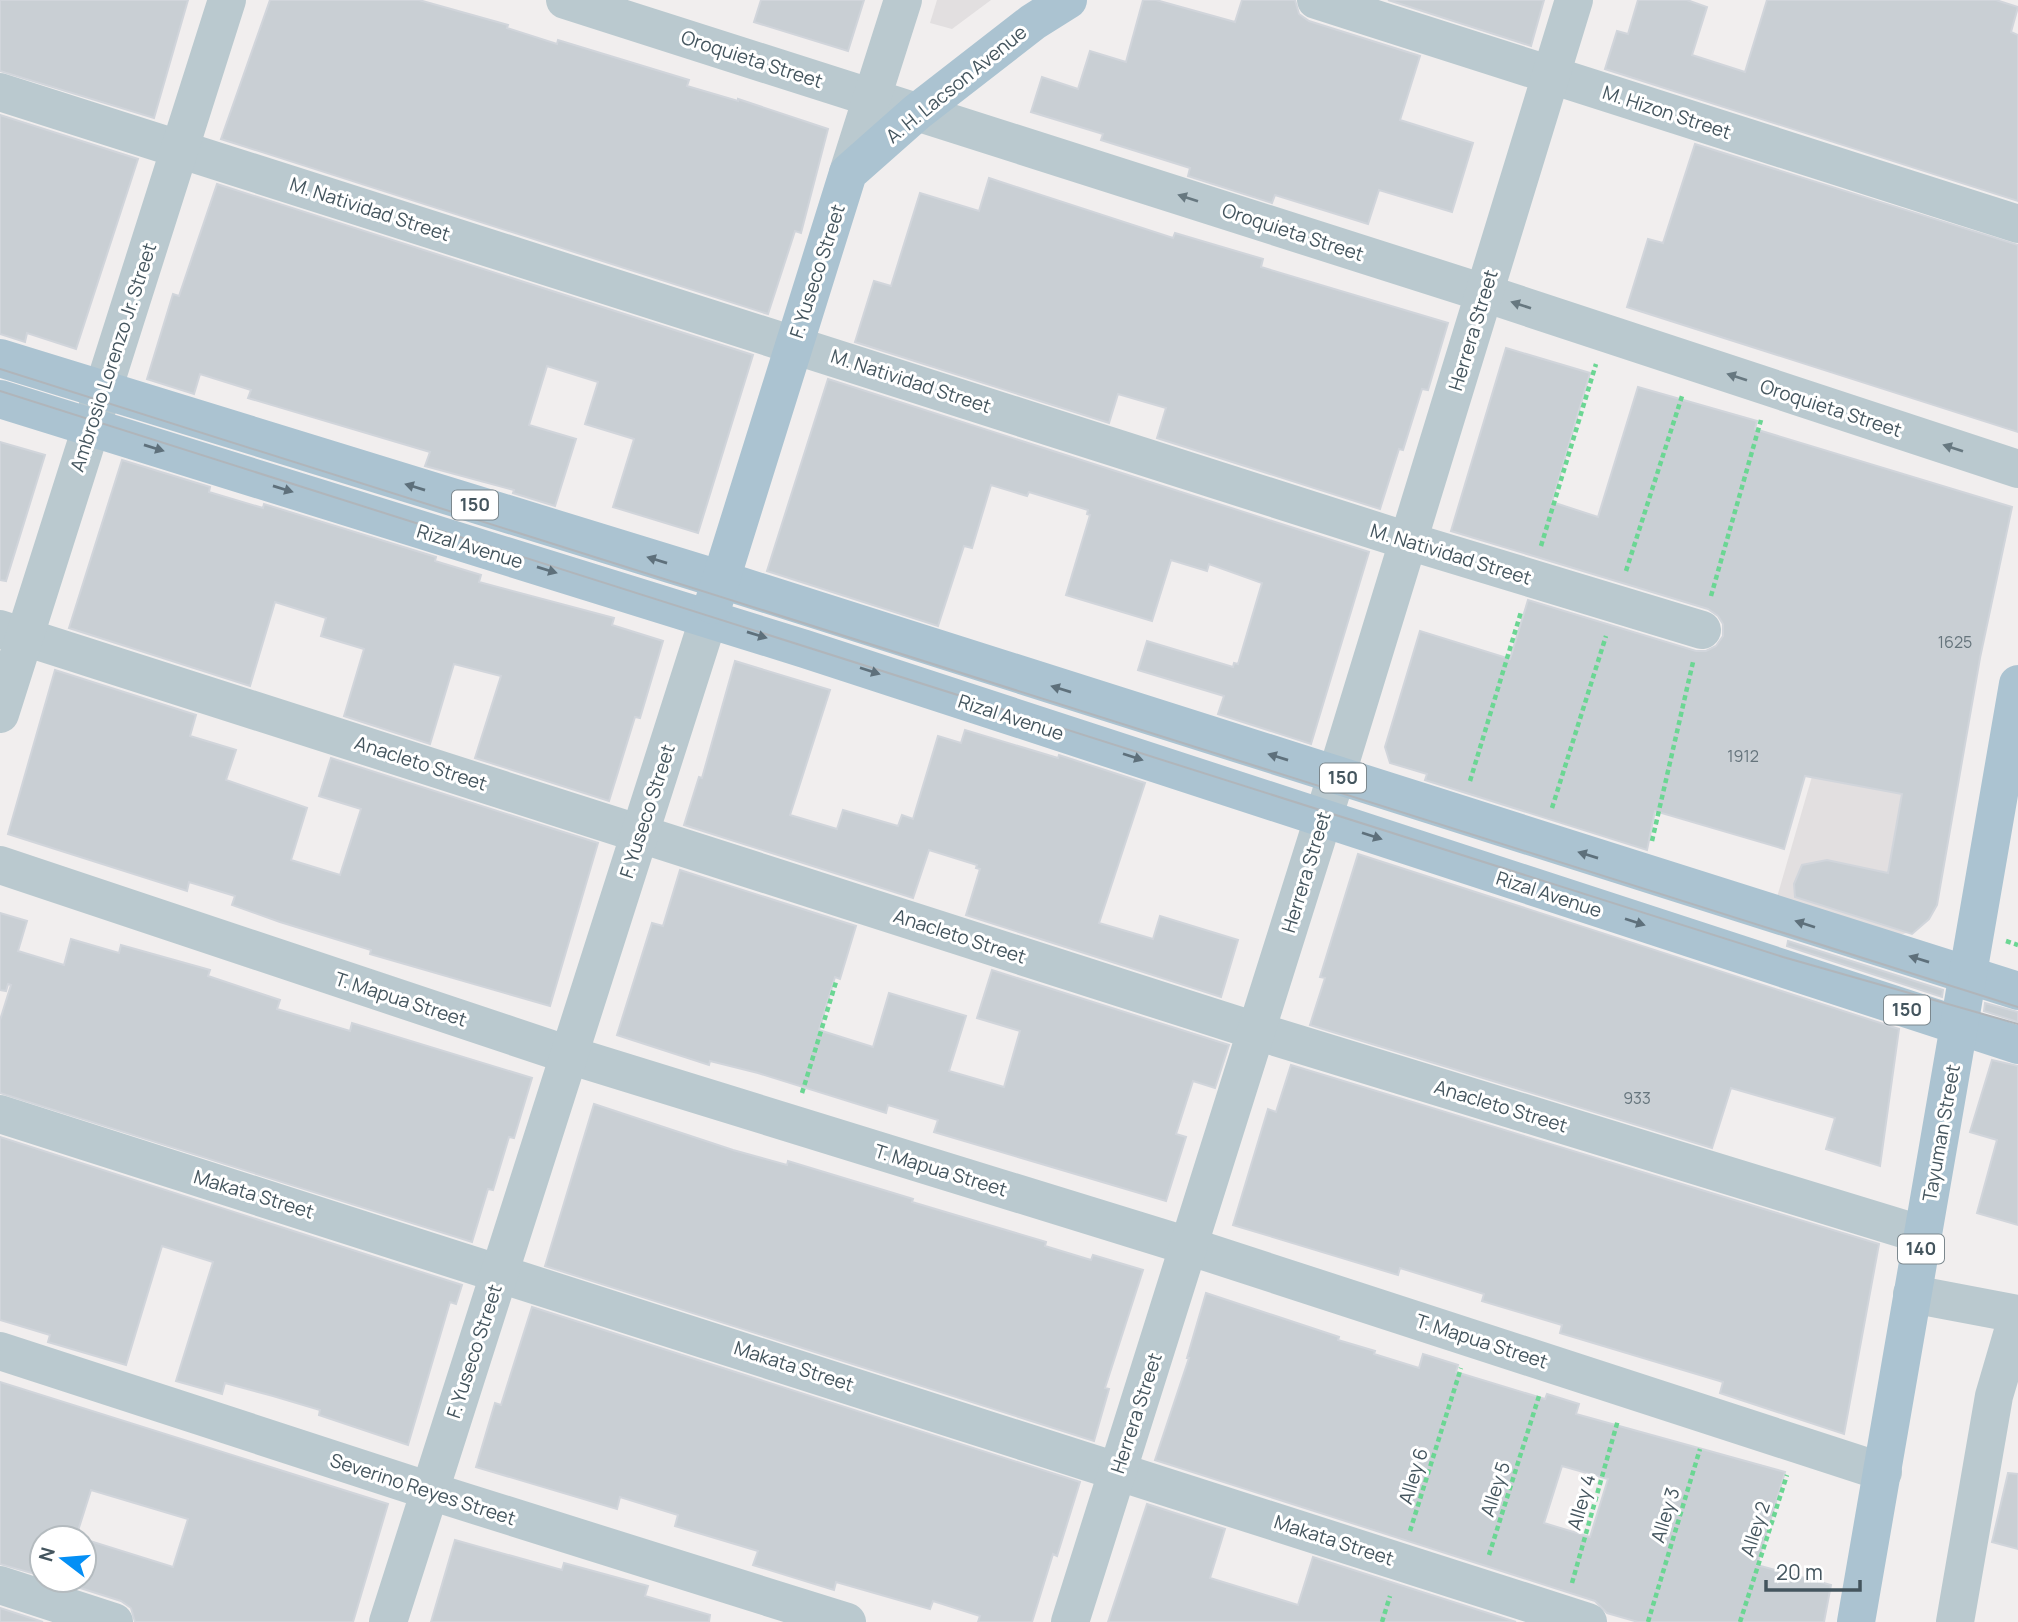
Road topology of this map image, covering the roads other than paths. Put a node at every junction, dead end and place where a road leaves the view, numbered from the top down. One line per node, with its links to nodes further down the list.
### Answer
1 (227, 0): 11 (street, Ambrosio Lorenzo Jr. Street)
2 (565, 0): 9 (street, Oroquieta Street)
3 (903, 0): 9 (street, F. Yuseco Street)
4 (1068, 0): 10 (main road, A. H. Lacson Avenue)
5 (1316, 0): 7 (street, M. Hizon Street)
6 (1574, 0): 7 (street, Herrera Street)
7 (1551, 75): 13 (street, M. Hizon Street); 14 (street, Herrera Street)
8 (0, 92): 11 (street, M. Natividad Street)
9 (873, 97): 10 (street, Oroquieta Street); 12 (street, F. Yuseco Street)
10 (917, 112): 12 (main road, A. H. Lacson Avenue); 14 (street, Oroquieta Street, one-way to 10)
11 (180, 149): 15 (street, M. Natividad Street); 17 (street, Ambrosio Lorenzo Jr. Street)
12 (848, 173): 15 (main road, F. Yuseco Street)
13 (2018, 224)
14 (1484, 293): 20 (street, Oroquieta Street, one-way to 14); 21 (street, Herrera Street)
15 (794, 344): 21 (street, M. Natividad Street); 22 (main road, F. Yuseco Street)
16 (0, 358): 17 (main road, 150)
17 (103, 391): 19 (street, Ambrosio Lorenzo Jr. Street); 22 (main road, 150, one-way to 17)
18 (0, 399): 19 (main road, Rizal Avenue / 150)
19 (89, 428): 23 (main road, Rizal Avenue / 150, one-way to 23); 25 (street, Ambrosio Lorenzo Jr. Street)
20 (2018, 469)
21 (1408, 541): 24 (street, M. Natividad Street); 29 (street, Herrera Street)
22 (722, 580): 23 (main road, F. Yuseco Street); 29 (main road, 150, one-way to 22)
23 (708, 620): 30 (main road, Rizal Avenue / 150, one-way to 30); 31 (street, F. Yuseco Street)
24 (1702, 630)
25 (12, 632): 27 (street, Ambrosio Lorenzo Jr. Street); 31 (street, Anacleto Street)
26 (2018, 684): 28 (main road, Tayuman Street / 140)
27 (0, 714)
28 (2014, 732): 33 (main road, Tayuman Street / 140)
29 (1336, 775): 30 (street, Herrera Street); 33 (main road, 150, one-way to 29)
30 (1322, 819): 35 (main road, Rizal Avenue / 150, one-way to 35); 36 (street, Herrera Street)
31 (640, 832): 36 (street, Anacleto Street); 38 (street, F. Yuseco Street)
32 (0, 865): 38 (street, T. Mapua Street)
33 (1968, 975): 34 (main road, 150); 35 (main road, Tayuman Street / 140)
34 (2018, 991)
35 (1959, 1027): 37 (main road, Rizal Avenue / 150); 40 (main road, Tayuman Street / 140)
36 (1256, 1031): 40 (street, Anacleto Street); 41 (street, Herrera Street)
37 (2018, 1045)
38 (569, 1055): 41 (street, T. Mapua Street); 42 (street, F. Yuseco Street)
39 (0, 1114): 42 (street, Makata Street)
40 (1923, 1235): 43 (main road, Tayuman Street / 140)
41 (1188, 1246): 45 (street, Herrera Street); 46 (street, T. Mapua Street)
42 (500, 1271): 45 (street, Makata Street); 47 (street, F. Yuseco Street)
43 (1912, 1294): 46 (main road, Tayuman Street / 140); 55 (street)
44 (0, 1351): 47 (street, Severino Reyes Street)
45 (1118, 1470): 49 (street, Makata Street); 53 (street, Herrera Street)
46 (1883, 1472): 54 (main road, Tayuman Street / 140)
47 (430, 1491): 51 (street, F. Yuseco Street); 52 (street, Severino Reyes Street)
48 (0, 1585): 50 (street)
49 (1575, 1618)
50 (114, 1622)
51 (388, 1622)
52 (847, 1622)
53 (1070, 1622)
54 (1856, 1622)
55 (1955, 1622)

